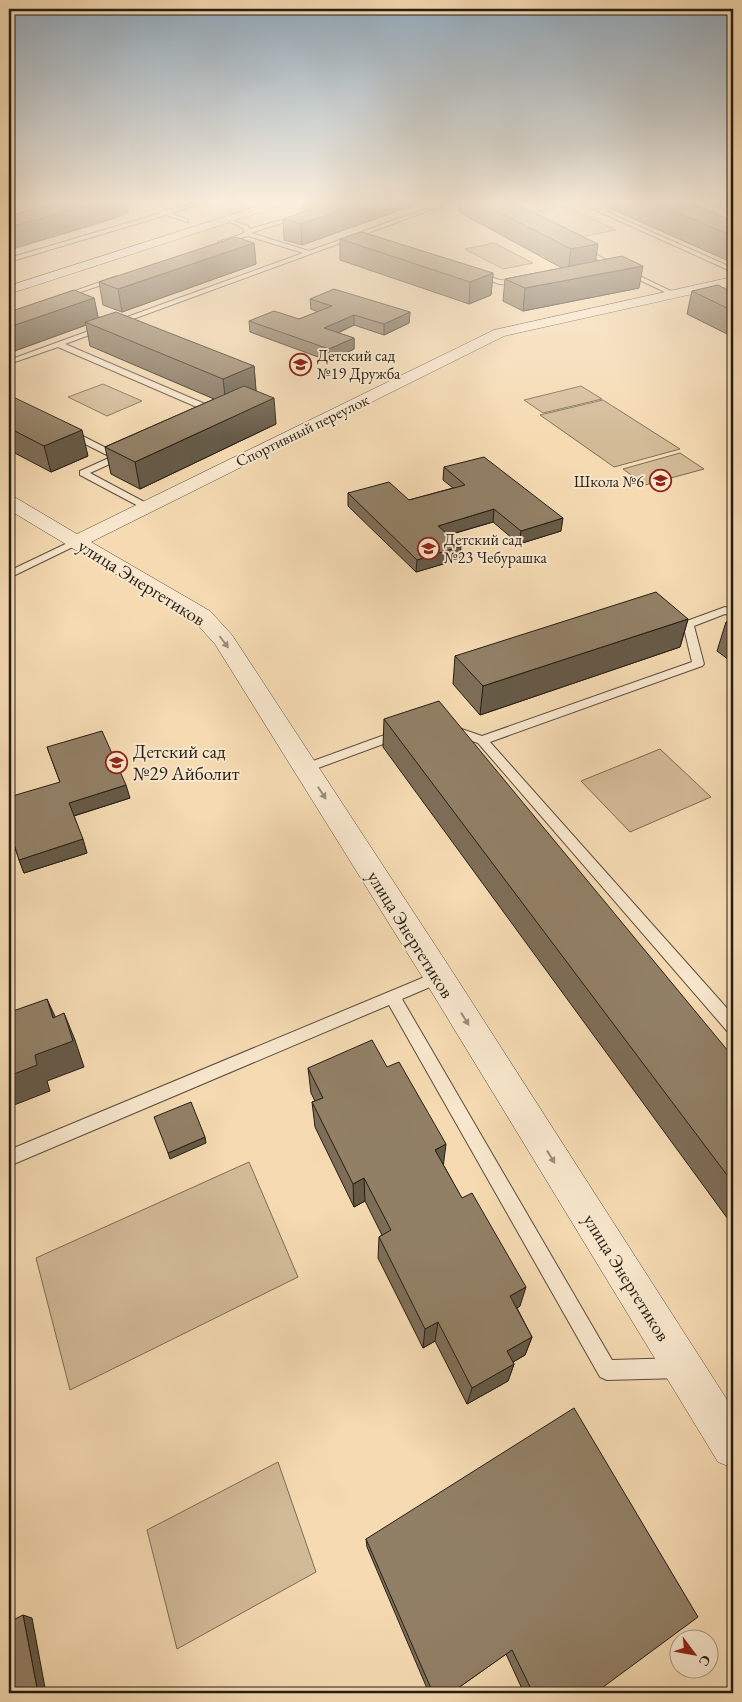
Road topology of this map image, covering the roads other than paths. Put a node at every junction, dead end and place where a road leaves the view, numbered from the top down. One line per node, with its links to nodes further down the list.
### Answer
1 (38, 280): 9 (street)
2 (109, 280): 12 (lane)
3 (234, 280): 13 (lane)
4 (495, 280): 7 (lane)
5 (645, 280): 10 (lane)
6 (733, 281): 8 (street, Спортивный переулок)
7 (529, 282)
8 (696, 289): 10 (street, Спортивный переулок); 11 (lane)
9 (9, 290)
10 (673, 294): 18 (street, Спортивный переулок)
11 (712, 296)
12 (55, 299)
13 (58, 344): 14 (lane); 15 (lane)
14 (9, 362)
15 (208, 416)
16 (59, 428): 18 (lane)
17 (10, 504): 19 (street, улица Энергетиков)
18 (147, 507): 19 (street, Спортивный переулок)
19 (78, 541): 20 (lane); 25 (street, улица Энергетиков, one-way to 25)
20 (9, 576)
21 (733, 613): 24 (lane)
22 (440, 725): 24 (lane)
23 (414, 729): 25 (lane)
24 (482, 740): 28 (lane)
25 (306, 768): 26 (street, улица Энергетиков, one-way to 26)
26 (439, 977): 27 (lane); 30 (street, улица Энергетиков, one-way to 30)
27 (392, 996): 29 (lane); 30 (lane)
28 (733, 1026)
29 (9, 1158)
30 (684, 1368): 31 (street, улица Энергетиков)
31 (732, 1442)

